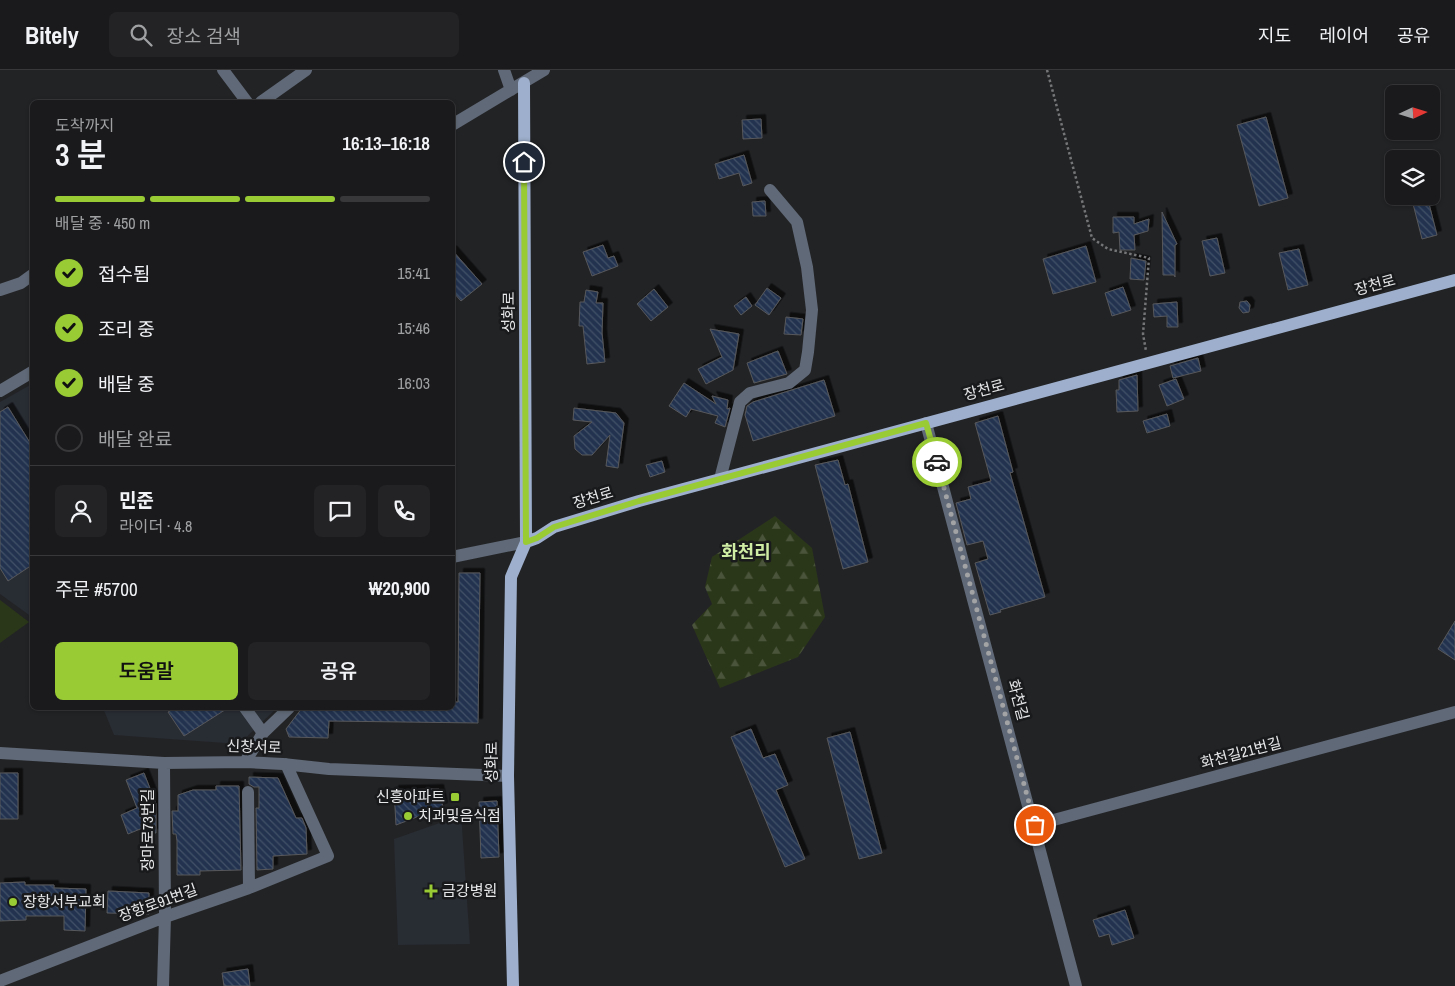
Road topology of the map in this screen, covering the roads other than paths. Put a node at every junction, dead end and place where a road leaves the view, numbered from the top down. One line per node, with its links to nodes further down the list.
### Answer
1 (223, 70): 7 (street)
2 (306, 70): 8 (street)
3 (504, 70): 6 (street)
4 (542, 71): 5 (street)
5 (524, 83): 6 (street); 18 (main road, 성화로)
6 (511, 90): 9 (street)
7 (246, 100)
8 (263, 100)
9 (455, 123)
10 (770, 190): 17 (street)
11 (30, 276): 13 (street)
12 (1455, 280): 16 (main road, 장천로)
13 (0, 290)
14 (30, 373): 15 (street)
15 (0, 391)
16 (926, 423): 17 (main road, 장천로); 30 (street, 화천길)
17 (720, 479): 18 (main road, 장천로)
18 (526, 542): 19 (street); 28 (main road, 성화로)
19 (455, 556)
20 (246, 710): 23 (street)
21 (287, 710): 23 (street)
22 (1455, 712): 30 (street, 화천길21번길)
23 (263, 733): 25 (street)
24 (0, 753): 26 (street, 신창서로)
25 (245, 762): 26 (street, 신창서로); 27 (street, 신창서로)
26 (164, 763): 32 (street, 장마로73번길)
27 (286, 764): 28 (street, 신창서로); 31 (street, 장항로91번길)
28 (508, 776): 35 (main road, 성화로)
29 (248, 792): 31 (street)
30 (1035, 825): 36 (street, 화천길)
31 (248, 888): 32 (street, 장항로91번길)
32 (165, 916): 33 (street, 장항로91번길); 34 (street, 장마로73번길)
33 (0, 981)
34 (163, 986)
35 (513, 986)
36 (1076, 986)

